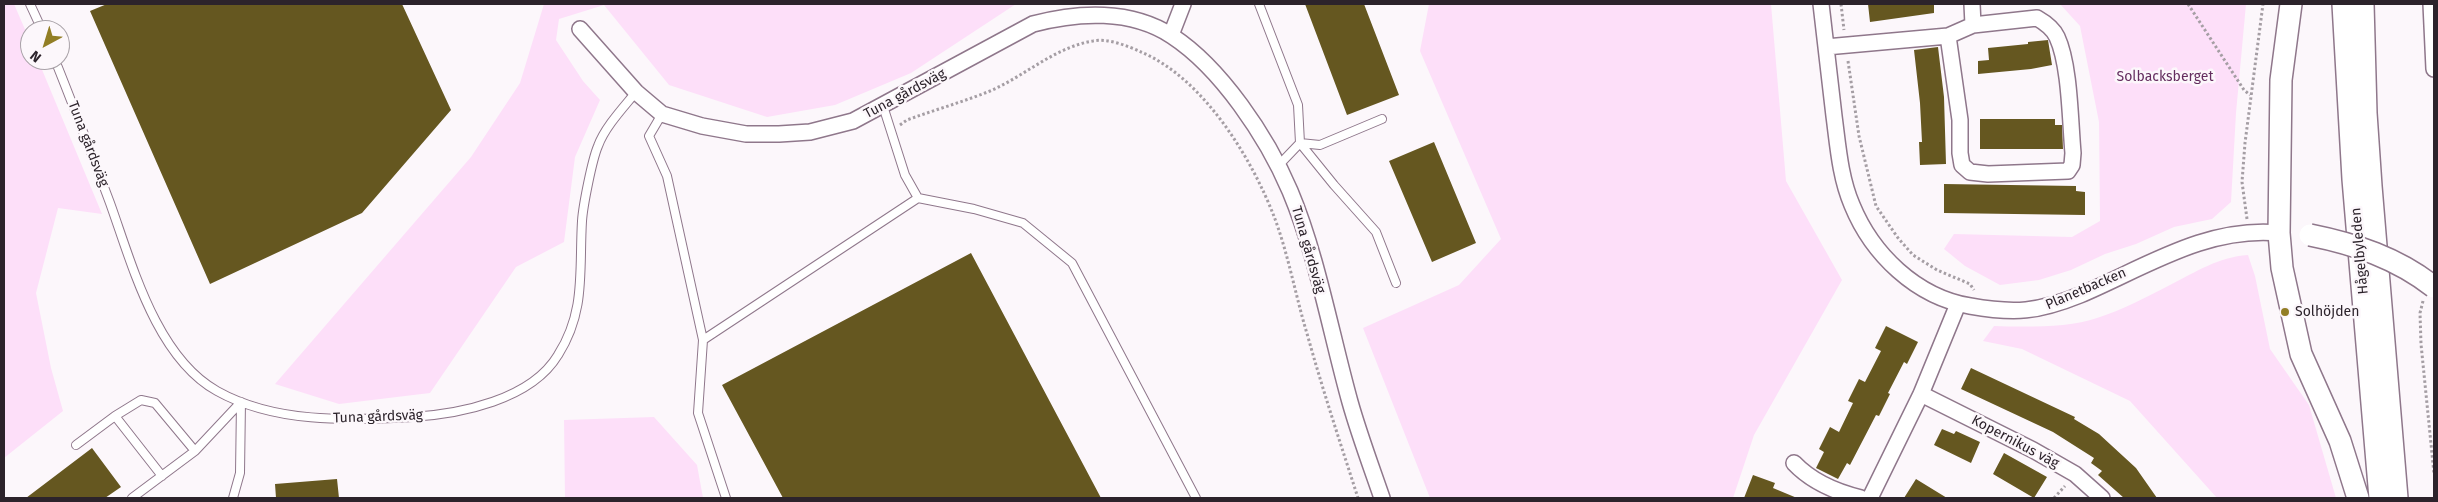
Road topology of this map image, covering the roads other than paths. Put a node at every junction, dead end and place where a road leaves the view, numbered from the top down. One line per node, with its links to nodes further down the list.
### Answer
1 (30, 4): 10 (lane)
2 (1183, 4): 13 (street)
3 (1259, 4): 22 (lane)
4 (1821, 4): 15 (street, Planetbacken)
5 (1972, 4): 11 (street)
6 (2291, 4): 25 (main road)
7 (2343, 4): 47 (main road, Hågelbyleden)
8 (2363, 4): 32 (main road, Hågelbyleden)
9 (2431, 4): 16 (street)
10 (37, 20)
11 (1973, 25): 14 (street); 14 (street)
12 (580, 29): 18 (street, Tuna gårdsväg)
13 (1171, 35): 19 (street, Tuna gårdsväg); 23 (street, Tuna gårdsväg)
14 (1948, 36): 15 (street)
15 (1826, 47): 28 (street, Planetbacken)
16 (2434, 69)
17 (59, 70): 31 (lane, Tuna gårdsväg)
18 (636, 92): 20 (street, Tuna gårdsväg); 31 (lane, Tuna gårdsväg)
19 (883, 106): 20 (street, Tuna gårdsväg); 24 (lane)
20 (662, 114): 29 (lane)
21 (1382, 119): 22 (lane)
22 (1300, 143): 23 (lane); 26 (lane)
23 (1278, 167): 42 (street, Tuna gårdsväg)
24 (918, 198): 29 (lane); 41 (lane)
25 (2279, 223): 27 (main road, bridge); 28 (street, Planetbacken); 46 (main road)
26 (1396, 283)
27 (2430, 291)
28 (1958, 304): 30 (street)
29 (704, 340): 40 (lane)
30 (1921, 394): 44 (street); 45 (street, Kopernikus väg)
31 (241, 402): 35 (lane); 39 (lane)
32 (2390, 403): 48 (main road, Hågelbyleden); 49 (main road)
33 (115, 416): 34 (lane); 35 (lane); 37 (lane)
34 (76, 445)
35 (195, 451): 37 (lane)
36 (1794, 463): 43 (street)
37 (162, 476): 38 (lane)
38 (132, 498)
39 (233, 498)
40 (726, 498)
41 (1196, 498)
42 (1382, 498)
43 (1861, 498)
44 (1870, 498)
45 (2102, 498)
46 (2358, 498)
47 (2380, 498)
48 (2397, 498)
49 (2407, 498)

